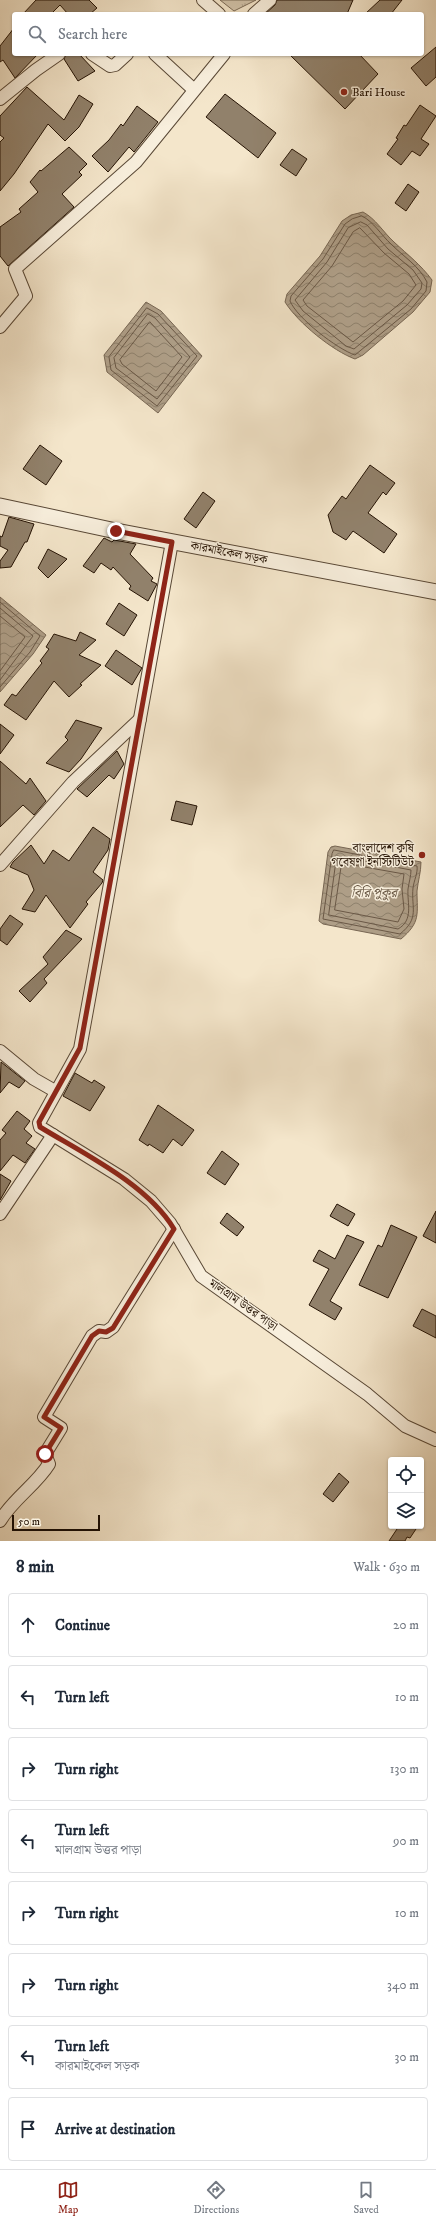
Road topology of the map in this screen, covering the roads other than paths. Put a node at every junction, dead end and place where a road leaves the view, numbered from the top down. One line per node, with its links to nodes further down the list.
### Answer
1 (203, 0): 3 (street)
2 (270, 0): 4 (street)
3 (217, 12)
4 (256, 12)
5 (56, 56): 11 (street)
6 (95, 56): 7 (street)
7 (125, 56)
8 (157, 56): 10 (street)
9 (222, 56): 10 (street)
10 (193, 89): 12 (street)
11 (0, 99)
12 (0, 327)
13 (0, 506): 14 (street, কারমাইকেল সড়ক)
14 (172, 542): 15 (street, কারমাইকেল সড়ক); 16 (street)
15 (436, 592)
16 (140, 719): 17 (street); 19 (street)
17 (0, 865)
18 (0, 1051): 19 (street)
19 (55, 1092): 20 (street, মালগ্রাম উত্তর পাড়া)
20 (53, 1135): 21 (street); 22 (street, মালগ্রাম উত্তর পাড়া)
21 (0, 1214)
22 (174, 1229): 23 (street, মালগ্রাম উত্তর পাড়া); 24 (street)
23 (436, 1440)
24 (0, 1521)

